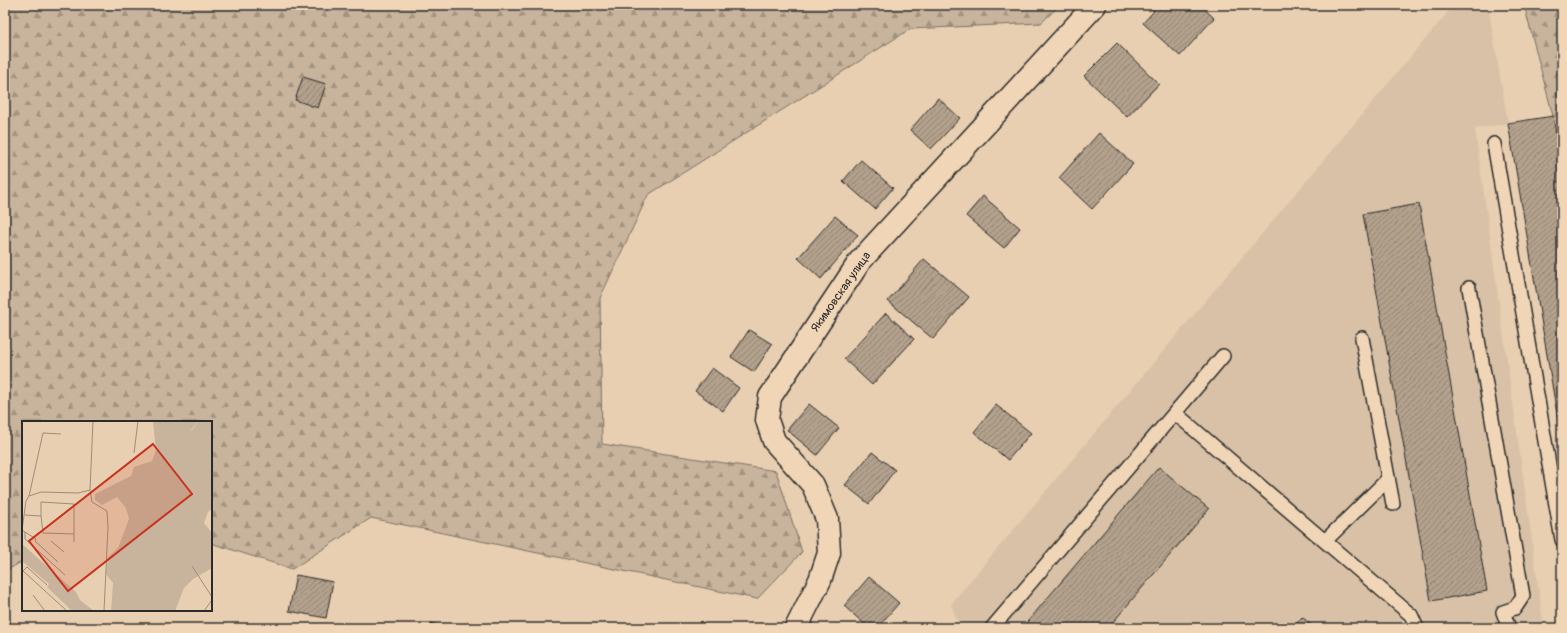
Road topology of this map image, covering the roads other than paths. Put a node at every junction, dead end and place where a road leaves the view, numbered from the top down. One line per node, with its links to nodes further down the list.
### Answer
1 (1095, 5): 11 (street, Якимовская улица)
2 (1494, 144): 9 (lane)
3 (1469, 288): 14 (lane)
4 (1362, 338): 7 (lane)
5 (1223, 356): 6 (lane)
6 (1175, 413): 10 (lane); 12 (lane)
7 (1388, 479): 8 (lane); 10 (lane)
8 (1393, 504)
9 (1562, 540)
10 (1325, 541): 13 (lane)
11 (796, 628)
12 (992, 628)
13 (1417, 628)
14 (1509, 628)

